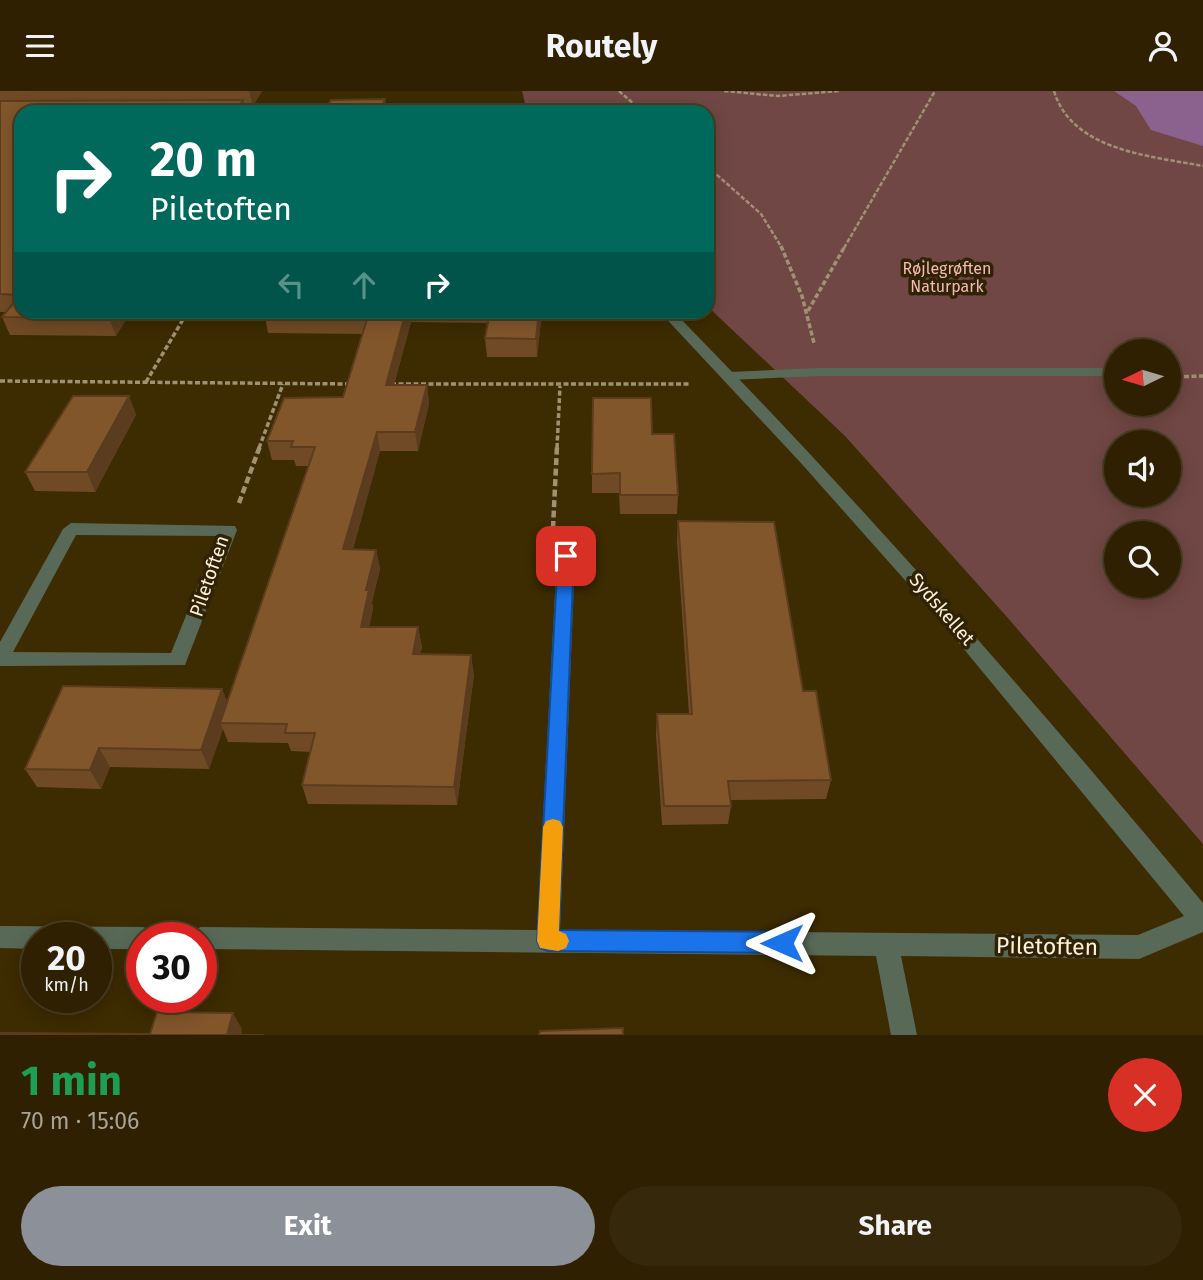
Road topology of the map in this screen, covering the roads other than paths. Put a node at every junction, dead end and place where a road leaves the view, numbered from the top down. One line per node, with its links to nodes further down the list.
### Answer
1 (673, 319): 3 (street, Sydskellet)
2 (1104, 372): 3 (street)
3 (729, 376): 6 (street, Sydskellet)
4 (566, 556): 10 (street)
5 (0, 659): 5 (street, Piletoften)
6 (1203, 921): 11 (street, Piletoften)
7 (0, 937): 8 (street)
8 (126, 938)
9 (217, 938): 10 (street, Piletoften)
10 (548, 941): 11 (street, Piletoften)
11 (886, 943): 12 (street)
12 (904, 1035)

